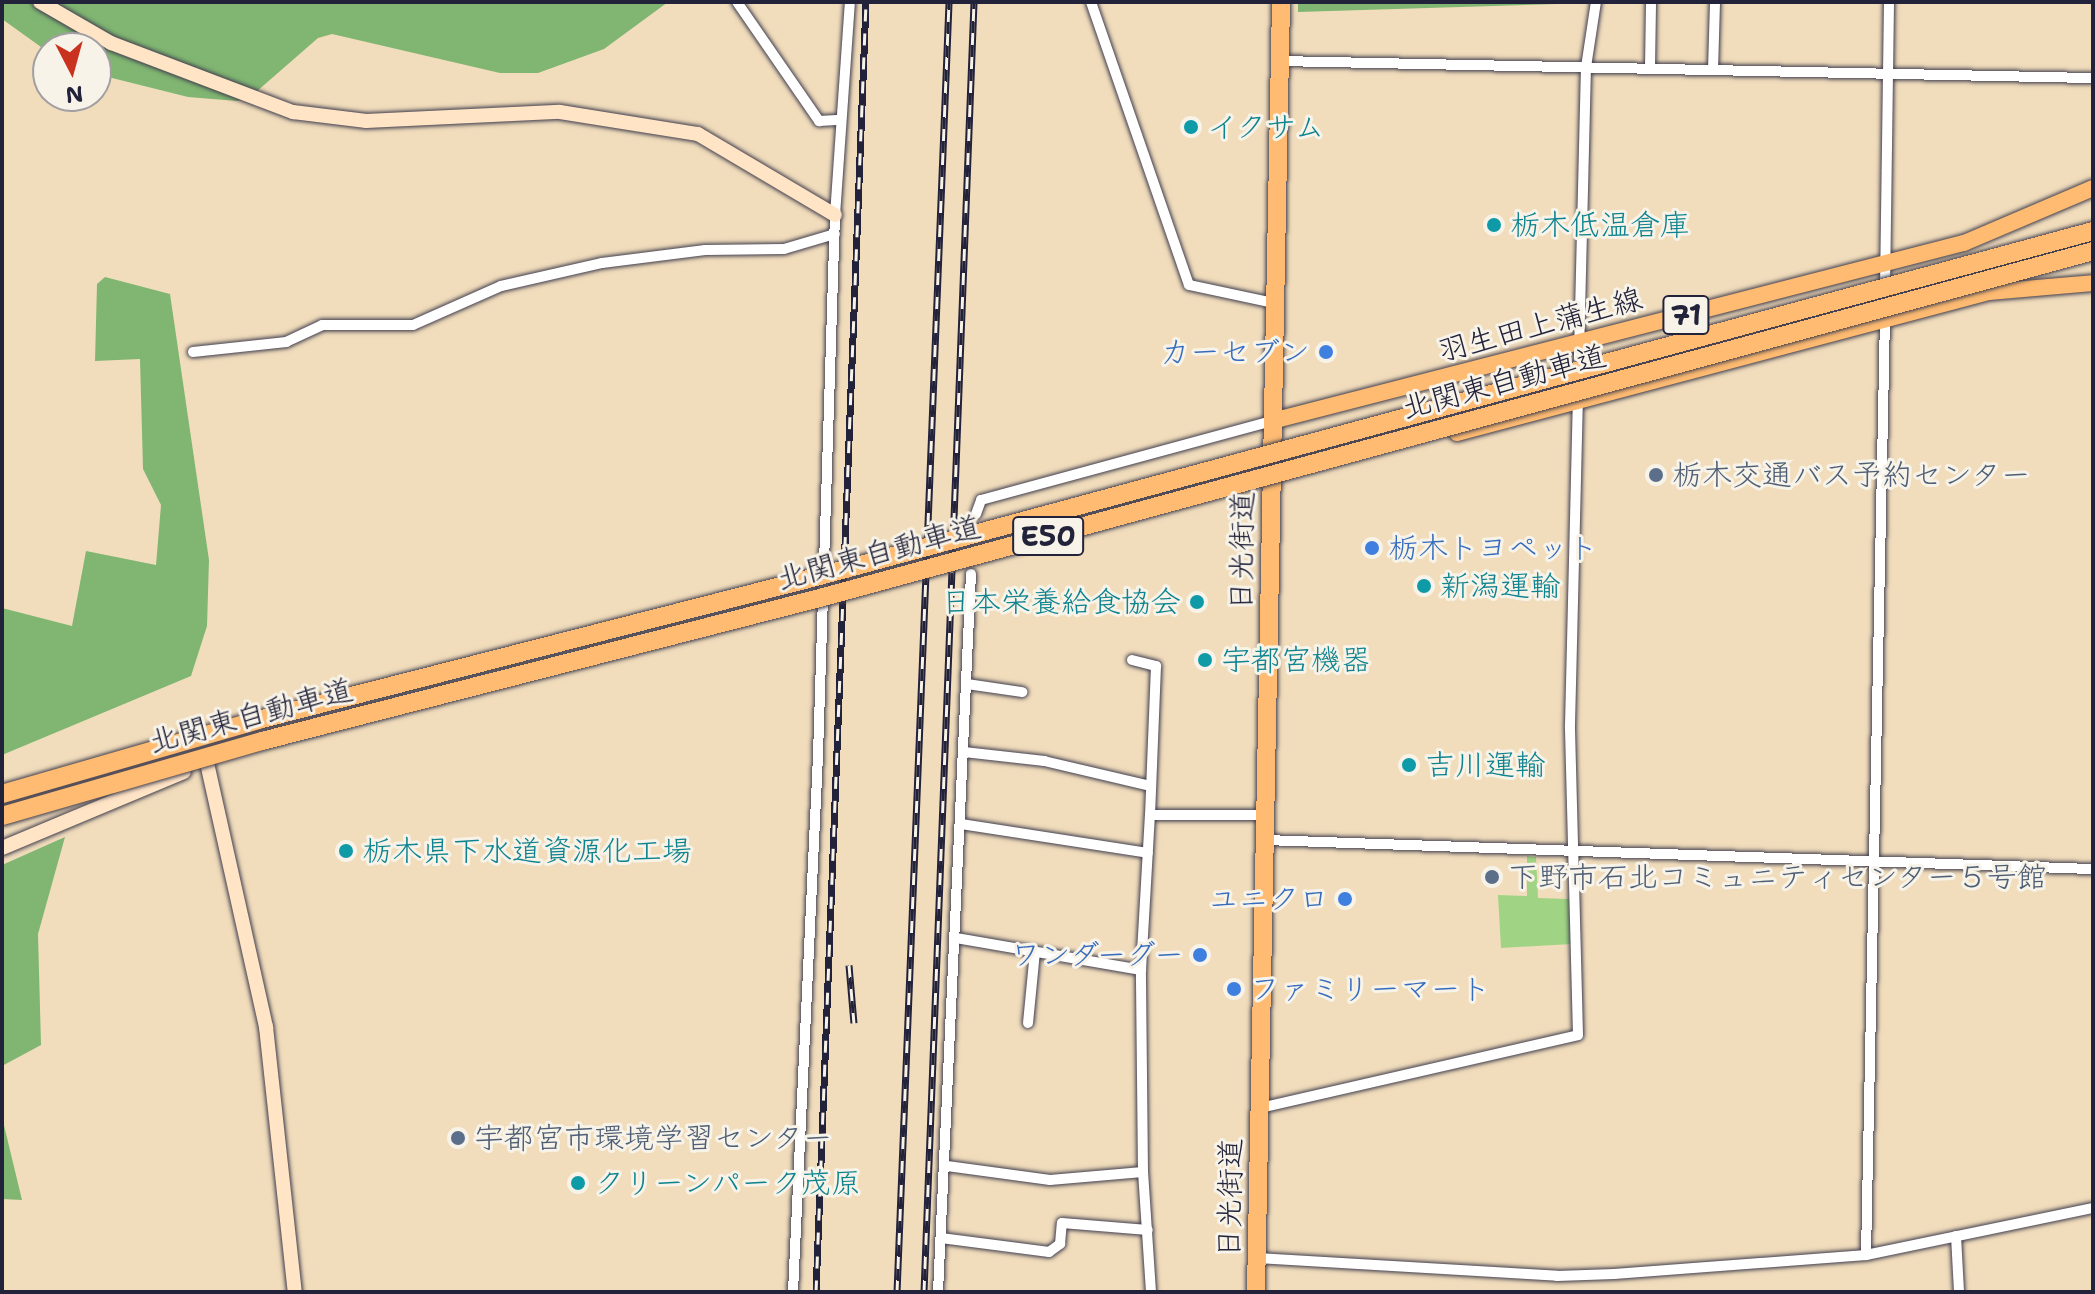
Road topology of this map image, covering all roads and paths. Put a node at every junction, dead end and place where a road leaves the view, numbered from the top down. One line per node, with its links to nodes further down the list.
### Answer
1 (40, 2): 18 (street)
2 (737, 2): 16 (street)
3 (850, 2): 16 (street)
4 (1091, 2): 24 (street)
5 (1281, 2): 10 (highway, 日光街道)
6 (1596, 2): 11 (street)
7 (1651, 2): 12 (street)
8 (1715, 2): 13 (street)
9 (1889, 2): 14 (street)
10 (1279, 61): 11 (street); 24 (highway, 日光街道)
11 (1586, 67): 12 (street); 26 (street)
12 (1650, 68): 13 (street)
13 (1713, 70): 14 (street)
14 (1888, 74): 15 (street); 22 (street)
15 (2093, 78)
16 (841, 120): 18 (street)
17 (2093, 188): 22 (main road, 羽生田上蒲生線 / 71)
18 (835, 215): 20 (street)
19 (2093, 231): 40 (highway, 北関東自動車道 / E50, bridge)
20 (835, 234): 27 (street); 33 (street)
21 (2093, 251): 43 (highway, 北関東自動車道 / E50, bridge)
22 (1884, 265): 25 (street); 26 (main road, 羽生田上蒲生線 / 71)
23 (2093, 283): 25 (main road, 71)
24 (1274, 303): 29 (highway, 日光街道)
25 (1885, 319): 28 (main road, 71); 49 (street)
26 (1578, 343): 28 (street); 29 (main road, 羽生田上蒲生線 / 71)
27 (193, 352)
28 (1577, 404): 30 (main road, 71); 47 (street)
29 (1272, 421): 30 (highway, 日光街道); 31 (street)
30 (1271, 477): 42 (highway, 日光街道)
31 (976, 514)
32 (971, 574): 35 (street)
33 (822, 602): 38 (street); 65 (street)
34 (1132, 660): 39 (street)
35 (967, 684): 36 (street); 37 (street)
36 (1022, 692)
37 (964, 752): 39 (street); 44 (street)
38 (207, 763): 46 (street); 64 (street)
39 (1151, 786): 41 (street)
40 (2, 794)
41 (1150, 815): 42 (street); 48 (street)
42 (1266, 815): 45 (highway, 日光街道)
43 (2, 816)
44 (961, 824): 48 (street); 51 (street)
45 (1265, 840): 47 (street); 55 (highway, 日光街道)
46 (2, 848)
47 (1572, 850): 49 (street); 55 (street)
48 (1148, 853): 53 (street)
49 (1874, 860): 50 (street); 62 (street)
50 (2093, 869)
51 (956, 938): 52 (street); 56 (street)
52 (1035, 952): 53 (street); 54 (street)
53 (1141, 970): 57 (street)
54 (1028, 1023)
55 (1260, 1108): 63 (highway, 日光街道)
56 (947, 1166): 57 (street); 61 (street)
57 (1143, 1172): 59 (street)
58 (2093, 1208): 60 (street)
59 (1148, 1230): 61 (street); 67 (street)
60 (1956, 1236): 62 (street); 69 (street)
61 (941, 1238): 66 (street)
62 (1866, 1255): 63 (street)
63 (1257, 1258): 68 (highway, 日光街道)
64 (295, 1292)
65 (793, 1292)
66 (938, 1292)
67 (1151, 1292)
68 (1256, 1292)
69 (1959, 1292)

